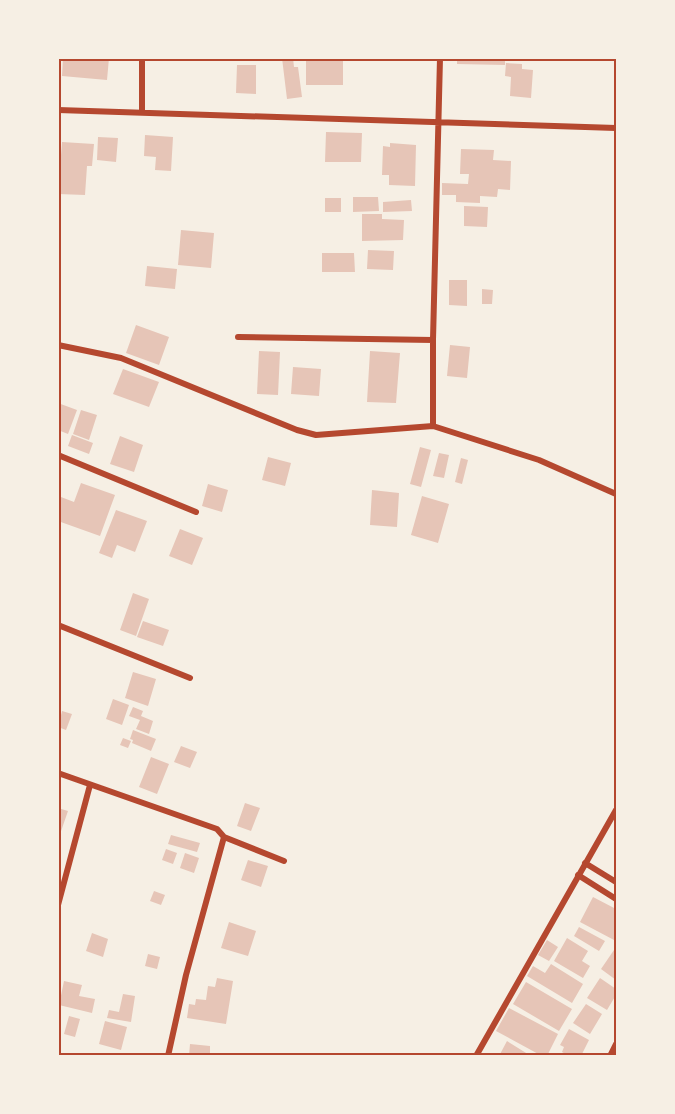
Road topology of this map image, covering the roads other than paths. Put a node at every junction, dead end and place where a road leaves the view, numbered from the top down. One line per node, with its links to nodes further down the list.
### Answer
1 (142, 58): 4 (street)
2 (440, 58): 5 (street)
3 (58, 110): 4 (street)
4 (142, 112): 5 (street)
5 (439, 123): 6 (street); 8 (street)
6 (616, 128)
7 (238, 337): 8 (street)
8 (433, 340): 10 (street)
9 (58, 345): 10 (street)
10 (433, 426): 12 (street)
11 (58, 455): 13 (street)
12 (616, 494)
13 (196, 512)
14 (58, 625): 15 (street)
15 (190, 678)
16 (58, 774): 17 (street)
17 (90, 785): 19 (street); 25 (street)
18 (616, 810): 21 (street)
19 (224, 837): 20 (street); 27 (street)
20 (284, 861)
21 (585, 863): 22 (street); 23 (street)
22 (578, 874): 24 (street); 28 (street)
23 (616, 882)
24 (616, 899)
25 (58, 905)
26 (616, 1044): 29 (street)
27 (168, 1056)
28 (476, 1056)
29 (610, 1056)

